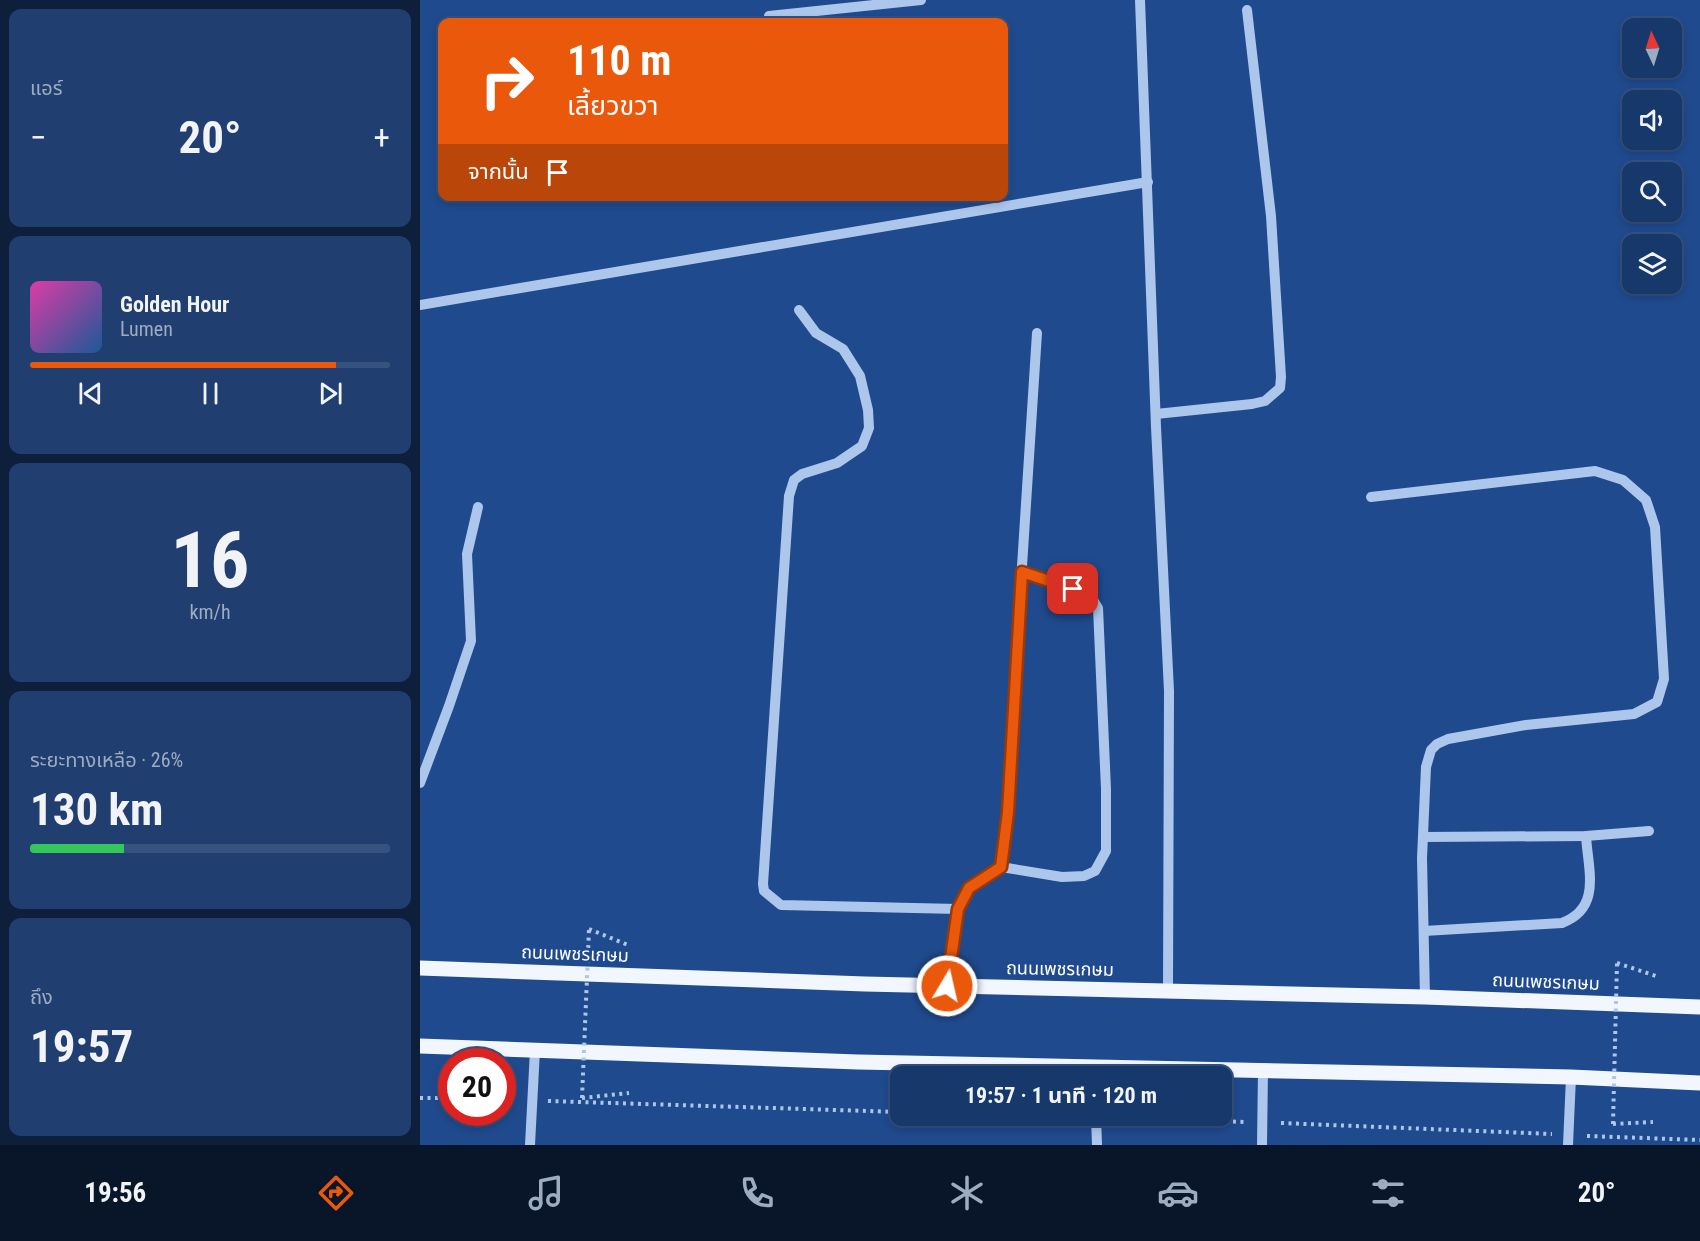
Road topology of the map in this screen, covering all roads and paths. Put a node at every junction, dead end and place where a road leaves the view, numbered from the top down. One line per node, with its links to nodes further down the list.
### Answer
1 (921, 0): 4 (street)
2 (1140, 0): 5 (street)
3 (1247, 10): 9 (street)
4 (770, 16)
5 (1148, 182): 6 (street); 9 (street)
6 (420, 305)
7 (799, 310): 18 (street)
8 (1037, 333): 12 (street)
9 (1156, 414): 24 (street)
10 (1371, 497): 16 (street)
11 (478, 507): 13 (street)
12 (1022, 572): 17 (street); 17 (street)
13 (420, 783)
14 (1649, 831): 15 (street)
15 (1586, 836): 16 (street); 19 (street)
16 (1422, 837): 19 (street)
17 (1001, 867): 18 (street)
18 (958, 909): 23 (street)
19 (1424, 932): 25 (street)
20 (628, 945): 34 (path, bridge)
21 (420, 968): 23 (main road, ถนนเพชรเกษม)
22 (1656, 976): 41 (path, bridge)
23 (947, 986): 24 (main road, ถนนเพชรเกษม)
24 (1168, 991): 25 (main road, ถนนเพชรเกษม)
25 (1425, 997): 26 (main road, ถนนเพชรเกษม)
26 (1700, 1007)
27 (420, 1046): 28 (main road)
28 (535, 1050): 29 (main road); 38 (street)
29 (953, 1066)
30 (1232, 1070): 31 (main road)
31 (1263, 1070): 32 (main road); 42 (street)
32 (1571, 1077): 33 (main road); 44 (street)
33 (1700, 1083)
34 (629, 1092)
35 (420, 1098): 36 (path)
36 (438, 1098)
37 (516, 1100): 38 (path)
38 (532, 1101): 39 (path); 46 (street)
39 (890, 1112)
40 (1232, 1122): 42 (path)
41 (1653, 1122)
42 (1262, 1123): 44 (path); 48 (street)
43 (1096, 1126): 47 (street)
44 (1568, 1140): 45 (path)
45 (1700, 1140)
46 (530, 1145)
47 (1097, 1145)
48 (1262, 1145)

